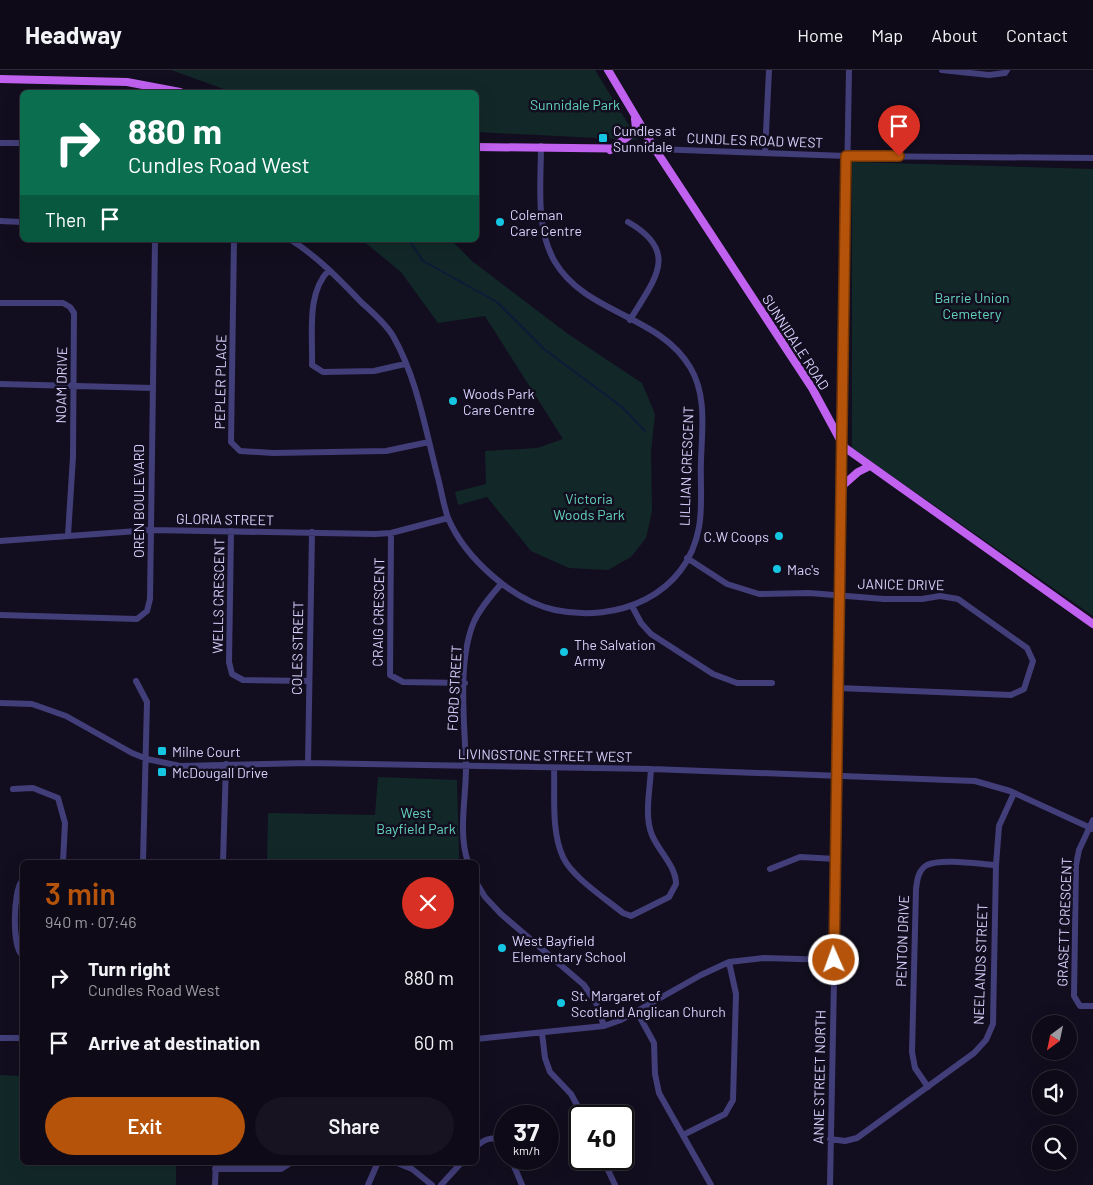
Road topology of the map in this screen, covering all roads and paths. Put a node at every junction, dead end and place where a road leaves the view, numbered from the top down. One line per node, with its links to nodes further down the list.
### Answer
1 (608, 70): 8 (main road, SUNNIDALE ROAD)
2 (768, 70): 15 (street)
3 (849, 70): 16 (street, ANNE STREET NORTH)
4 (942, 70): 5 (street)
5 (1008, 70)
6 (0, 79): 7 (main road)
7 (173, 90)
8 (635, 117): 13 (main road, SUNNIDALE ROAD); 14 (main road)
9 (0, 143): 10 (street)
10 (20, 143)
11 (541, 146): 12 (main road, CUNDLES ROAD WEST); 14 (main road, CUNDLES ROAD WEST); 26 (street, LILLIAN CRESCENT)
12 (479, 147)
13 (655, 149): 14 (main road, CUNDLES ROAD WEST); 15 (street, CUNDLES ROAD WEST); 32 (main road, SUNNIDALE ROAD)
14 (610, 150)
15 (764, 153): 16 (street, CUNDLES ROAD WEST)
16 (846, 156): 17 (street, CUNDLES ROAD WEST); 32 (street, ANNE STREET NORTH)
17 (1093, 158)
18 (0, 222): 19 (street)
19 (20, 222)
20 (628, 222): 26 (street)
21 (155, 242): 30 (street, OREN BOULEVARD)
22 (234, 242): 31 (street, PEPLER PLACE)
23 (294, 242): 24 (street, LILLIAN CRESCENT)
24 (329, 270): 27 (street, LILLIAN CRESCENT); 27 (street)
25 (0, 303): 29 (street, NOAM DRIVE)
26 (630, 320): 42 (street, LILLIAN CRESCENT)
27 (405, 364): 31 (street, LILLIAN CRESCENT)
28 (0, 384): 29 (street)
29 (73, 385): 30 (street); 40 (street, NOAM DRIVE)
30 (153, 388): 36 (street, OREN BOULEVARD)
31 (429, 442): 35 (street, LILLIAN CRESCENT)
32 (844, 447): 33 (main road, SUNNIDALE ROAD); 34 (street, ANNE STREET NORTH)
33 (870, 466): 34 (main road); 47 (main road, SUNNIDALE ROAD)
34 (841, 487): 44 (street, ANNE STREET NORTH)
35 (448, 518): 39 (street, GLORIA STREET); 43 (street, LILLIAN CRESCENT)
36 (151, 530): 37 (street, GLORIA STREET); 40 (street, GLORIA STREET); 46 (street, OREN BOULEVARD)
37 (231, 531): 38 (street, GLORIA STREET); 49 (street, WELLS CRESCENT)
38 (312, 532): 39 (street, GLORIA STREET); 49 (street, COLES STREET)
39 (391, 533): 50 (street, CRAIG CRESCENT)
40 (68, 535): 41 (street, GLORIA STREET)
41 (0, 541)
42 (687, 558): 44 (street, JANICE DRIVE); 45 (street, LILLIAN CRESCENT)
43 (501, 584): 45 (street, LILLIAN CRESCENT); 50 (street, FORD STREET)
44 (839, 595): 52 (street, ANNE STREET NORTH); 52 (street, JANICE DRIVE)
45 (632, 606): 51 (street)
46 (0, 616)
47 (1093, 624)
48 (136, 681): 54 (street)
49 (308, 681): 56 (street, COLES STREET)
50 (465, 683): 57 (street, FORD STREET)
51 (772, 683)
52 (838, 688): 60 (street, ANNE STREET NORTH)
53 (0, 703): 54 (street, LIVINGSTONE STREET WEST)
54 (147, 759): 55 (street, LIVINGSTONE STREET WEST); 67 (street)
55 (226, 764): 56 (street, LIVINGSTONE STREET WEST); 68 (street)
56 (308, 764): 57 (street, LIVINGSTONE STREET WEST)
57 (466, 768): 58 (street, LIVINGSTONE STREET WEST); 69 (street, FORD STREET)
58 (554, 768): 59 (street, LIVINGSTONE STREET WEST); 59 (street)
59 (651, 769): 60 (street, LIVINGSTONE STREET WEST)
60 (838, 776): 62 (street, LIVINGSTONE STREET WEST); 65 (street, ANNE STREET NORTH)
61 (13, 789): 66 (street)
62 (1014, 792): 64 (street, LIVINGSTONE STREET WEST); 70 (street, NEELANDS STREET)
63 (1093, 820): 64 (street)
64 (1092, 829): 77 (street, GRASETT CRESCENT)
65 (836, 859): 71 (street); 75 (street, ANNE STREET NORTH)
66 (63, 860)
67 (143, 860)
68 (223, 860)
69 (468, 860)
70 (996, 864): 84 (street, NEELANDS STREET); 84 (street, PENTON DRIVE)
71 (770, 870)
72 (20, 886): 74 (street)
73 (479, 887): 79 (street)
74 (20, 951)
75 (834, 960): 76 (street); 88 (street, ANNE STREET NORTH)
76 (728, 962): 78 (street); 86 (street)
77 (1093, 1006)
78 (638, 1012): 79 (street); 86 (street)
79 (604, 1026): 80 (street)
80 (542, 1033): 83 (street); 85 (street)
81 (0, 1038): 82 (street)
82 (20, 1038)
83 (479, 1039)
84 (928, 1087): 88 (street, NEELANDS STREET)
85 (578, 1105)
86 (683, 1134): 103 (street)
87 (494, 1138): 89 (street)
88 (830, 1139): 104 (street, ANNE STREET NORTH)
89 (479, 1144)
90 (289, 1165): 94 (street)
91 (377, 1165): 98 (street)
92 (402, 1165): 99 (street)
93 (459, 1165): 100 (street)
94 (215, 1166): 97 (street)
95 (516, 1170): 101 (street)
96 (608, 1170): 102 (street)
97 (215, 1185)
98 (368, 1185)
99 (432, 1185)
100 (441, 1185)
101 (522, 1185)
102 (615, 1185)
103 (711, 1185)
104 (830, 1185)

